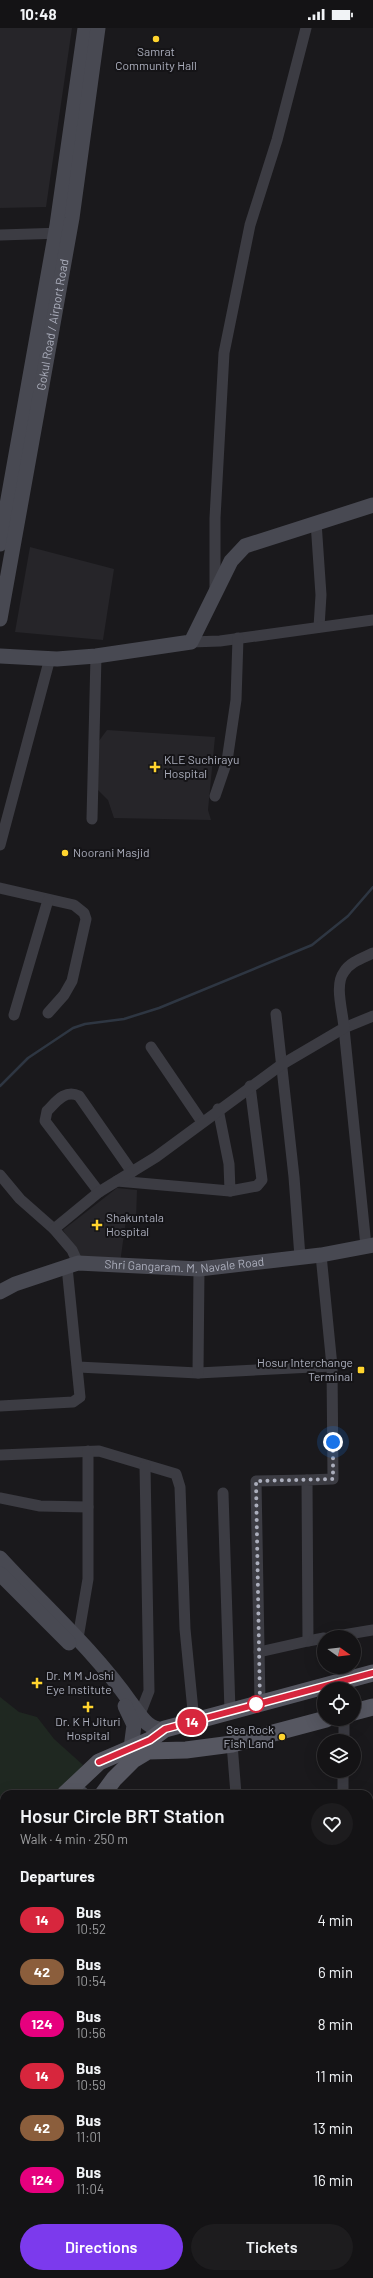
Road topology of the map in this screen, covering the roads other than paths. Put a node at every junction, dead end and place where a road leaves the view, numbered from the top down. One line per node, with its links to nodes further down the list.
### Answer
1 (85, 28): 4 (main road, Gokul Road / Airport Road)
2 (98, 28): 4 (main road, Gokul Road / Airport Road)
3 (306, 28): 9 (street)
4 (62, 233): 5 (street); 8 (main road, Gokul Road / Airport Road); 10 (main road, Gokul Road / Airport Road)
5 (0, 235)
6 (373, 505): 7 (main road)
7 (316, 522): 9 (main road); 12 (street)
8 (0, 544)
9 (215, 594): 14 (main road)
10 (0, 620)
11 (373, 620): 12 (street)
12 (319, 627): 13 (street)
13 (238, 638): 14 (street); 18 (street)
14 (191, 642): 16 (main road)
15 (0, 656): 17 (main road)
16 (96, 656): 17 (main road); 19 (street)
17 (50, 658): 20 (street)
18 (215, 796)
19 (92, 819)
20 (0, 845)
21 (0, 888): 22 (street)
22 (48, 900): 24 (street); 26 (street)
23 (373, 953): 28 (street)
24 (48, 1013)
25 (276, 1014): 30 (street)
26 (14, 1015)
27 (373, 1016): 28 (street)
28 (344, 1028): 30 (street); 40 (street)
29 (151, 1047): 33 (street)
30 (281, 1065): 31 (street); 42 (street)
31 (250, 1086): 32 (street); 37 (street)
32 (218, 1109): 33 (street); 37 (street)
33 (202, 1122): 34 (street)
34 (132, 1172): 36 (street); 38 (street)
35 (0, 1175): 39 (street)
36 (117, 1181): 37 (street); 38 (street)
37 (230, 1191)
38 (99, 1192): 39 (street)
39 (54, 1229): 43 (street)
40 (370, 1245): 41 (main road, Shri Gangaram. M. Navale Road)
41 (321, 1255): 42 (main road, Shri Gangaram. M. Navale Road); 46 (street)
42 (300, 1257): 44 (main road, Shri Gangaram. M. Navale Road)
43 (73, 1265): 44 (main road, Shri Gangaram. M. Navale Road); 45 (main road, Shri Gangaram. M. Navale Road); 47 (street)
44 (199, 1269): 48 (street)
45 (0, 1292)
46 (332, 1366): 48 (street); 53 (street)
47 (78, 1367): 48 (street); 49 (street)
48 (198, 1373)
49 (0, 1406)
50 (88, 1451): 51 (street); 52 (street); 56 (street)
51 (0, 1455)
52 (146, 1466): 68 (street); 71 (street)
53 (307, 1480): 63 (street); 64 (street)
54 (223, 1493): 70 (street)
55 (0, 1498): 56 (street)
56 (88, 1507): 61 (street)
57 (0, 1558): 61 (main road)
58 (0, 1574): 68 (main road)
59 (373, 1630): 60 (street)
60 (361, 1632)
61 (78, 1638): 68 (main road)
62 (317, 1639): 63 (street)
63 (308, 1641): 64 (street)
64 (259, 1652): 66 (street)
65 (373, 1673): 66 (main road)
66 (260, 1703): 70 (main road)
67 (373, 1707): 69 (main road)
68 (133, 1710): 73 (main road); 75 (main road)
69 (361, 1710)
70 (230, 1711): 71 (main road)
71 (194, 1721): 73 (main road)
72 (317, 1721): 74 (main road)
73 (165, 1729): 75 (main road)
74 (232, 1744): 75 (main road); 79 (street)
75 (143, 1747): 77 (main road); 78 (main road)
76 (343, 1778): 80 (street)
77 (75, 1790)
78 (106, 1790)
79 (236, 1790)
80 (343, 1790)

